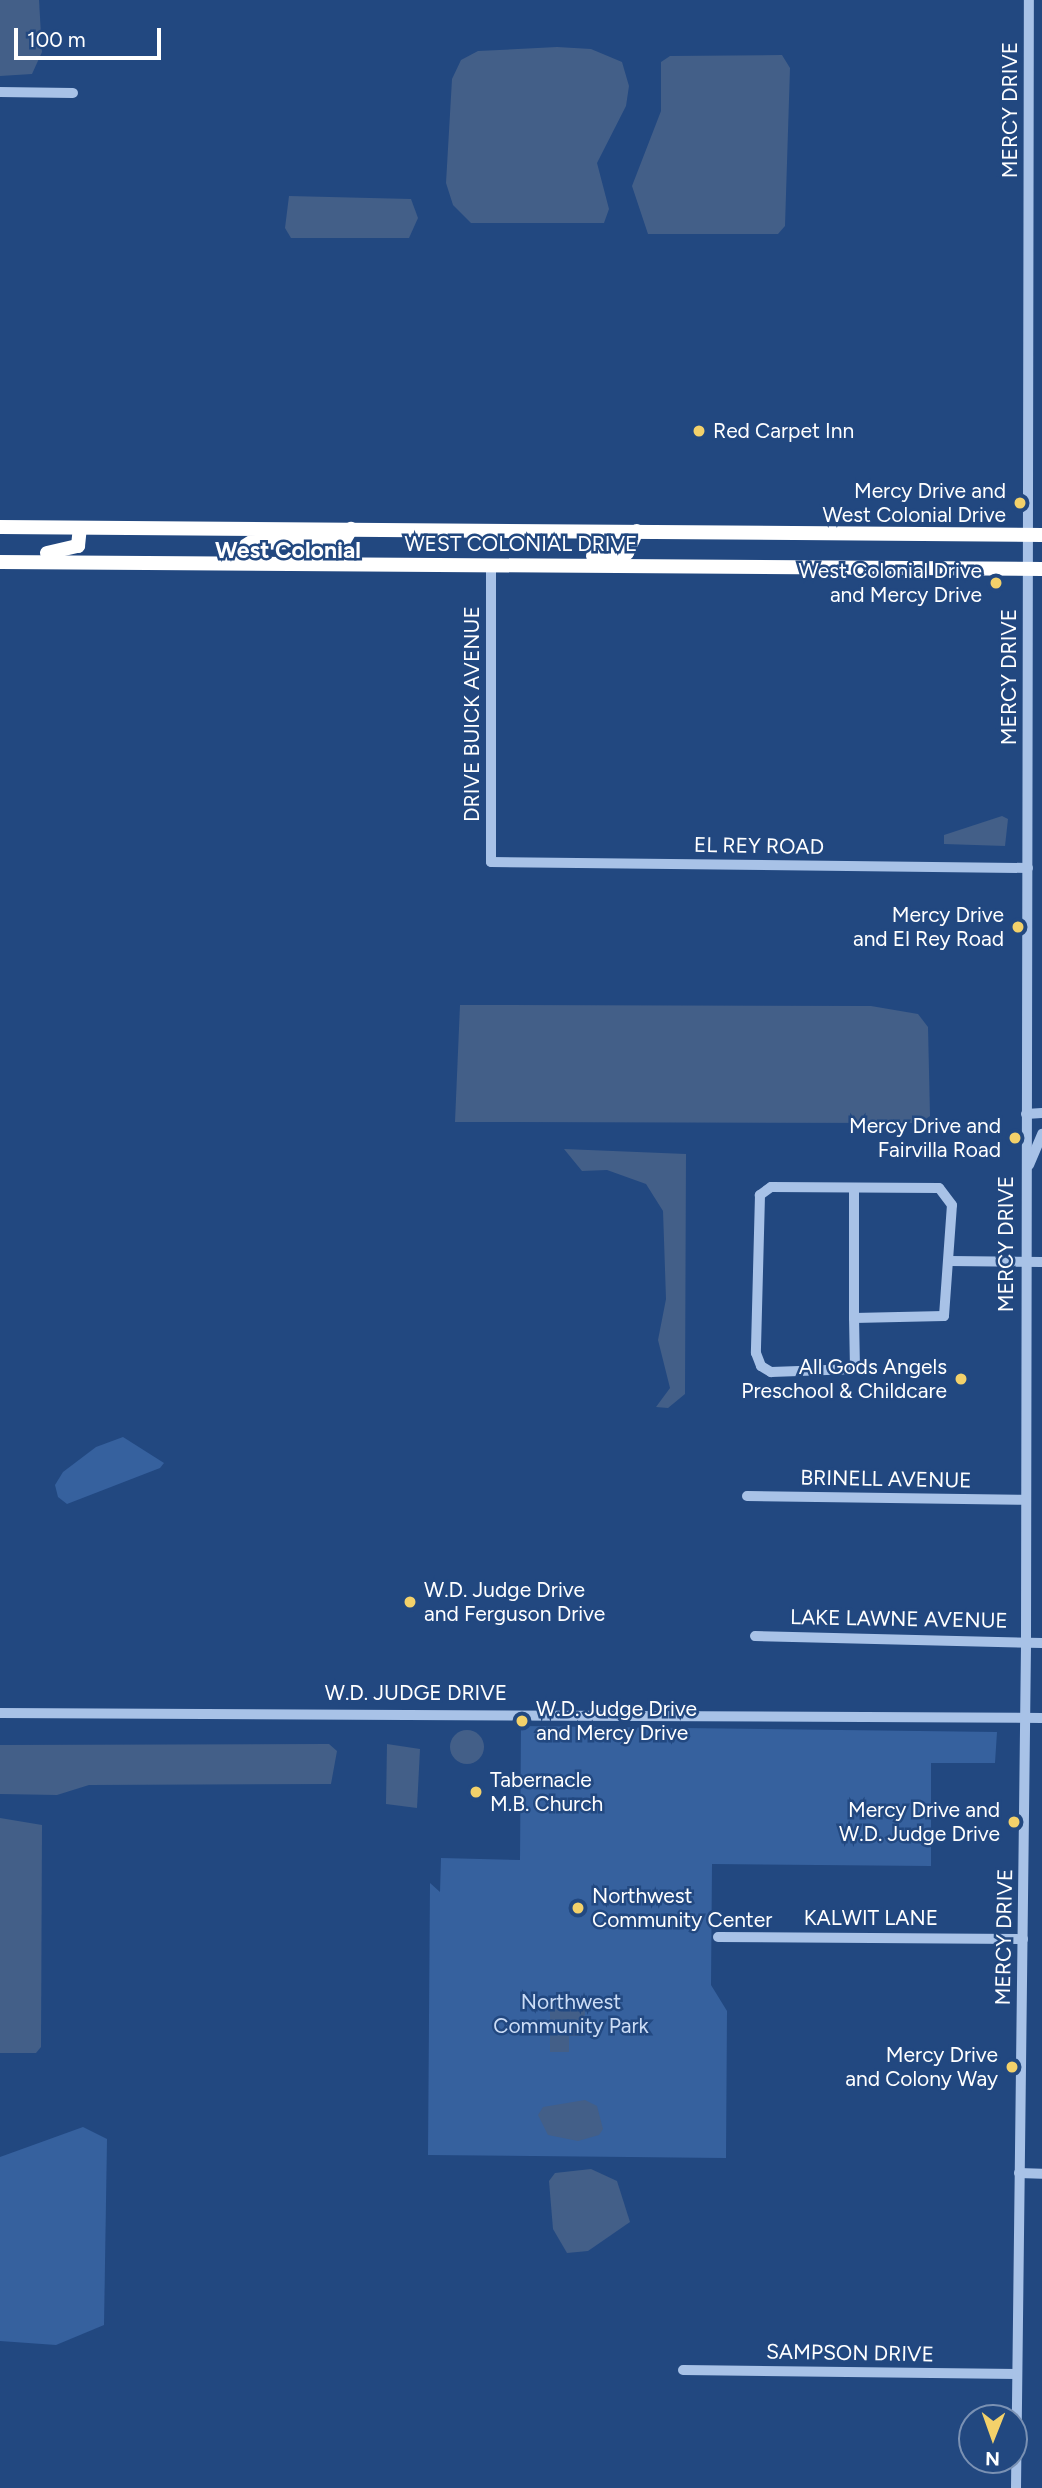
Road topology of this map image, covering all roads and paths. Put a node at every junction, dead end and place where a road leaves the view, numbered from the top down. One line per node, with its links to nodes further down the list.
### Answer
1 (1029, 0): 8 (street, MERCY DRIVE)
2 (0, 92): 3 (street)
3 (73, 93)
4 (0, 527): 5 (highway, WEST COLONIAL DRIVE)
5 (80, 528): 6 (highway, WEST COLONIAL DRIVE); 9 (highway)
6 (351, 529): 7 (highway, WEST COLONIAL DRIVE); 11 (highway)
7 (637, 531): 8 (highway, WEST COLONIAL DRIVE); 13 (highway)
8 (1036, 535): 14 (street, MERCY DRIVE)
9 (0, 554)
10 (0, 562): 11 (highway, WEST COLONIAL DRIVE)
11 (239, 563): 12 (highway, WEST COLONIAL DRIVE)
12 (491, 565): 13 (highway, WEST COLONIAL DRIVE); 15 (street, DRIVE BUICK AVENUE)
13 (520, 565): 14 (highway, WEST COLONIAL DRIVE)
14 (1035, 569): 16 (street, MERCY DRIVE)
15 (491, 862): 16 (street, EL REY ROAD)
16 (1027, 868): 18 (street, MERCY DRIVE)
17 (1042, 1113): 18 (street)
18 (1026, 1114): 20 (street, MERCY DRIVE)
19 (1042, 1134): 20 (street)
20 (1026, 1172): 23 (street, MERCY DRIVE)
21 (854, 1188): 22 (street); 25 (street); 25 (street)
22 (950, 1261): 23 (street); 25 (street)
23 (1026, 1262): 24 (street); 27 (street, MERCY DRIVE)
24 (1042, 1262)
25 (854, 1318)
26 (747, 1496): 27 (street, BRINELL AVENUE)
27 (1024, 1500): 29 (street, MERCY DRIVE)
28 (755, 1636): 29 (street, LAKE LAWNE AVENUE)
29 (1026, 1641): 30 (street, LAKE LAWNE AVENUE); 32 (street, MERCY DRIVE)
30 (1042, 1643)
31 (0, 1713): 32 (street, W.D. JUDGE DRIVE)
32 (1025, 1718): 33 (street, W.D. JUDGE DRIVE); 35 (street, MERCY DRIVE)
33 (1042, 1718)
34 (718, 1937): 35 (street, KALWIT LANE)
35 (1023, 1939): 36 (street, MERCY DRIVE)
36 (1019, 2173): 37 (street); 39 (street, MERCY DRIVE)
37 (1042, 2174)
38 (683, 2371): 39 (street, SAMPSON DRIVE)
39 (1017, 2374): 40 (street, MERCY DRIVE)
40 (1016, 2488)

